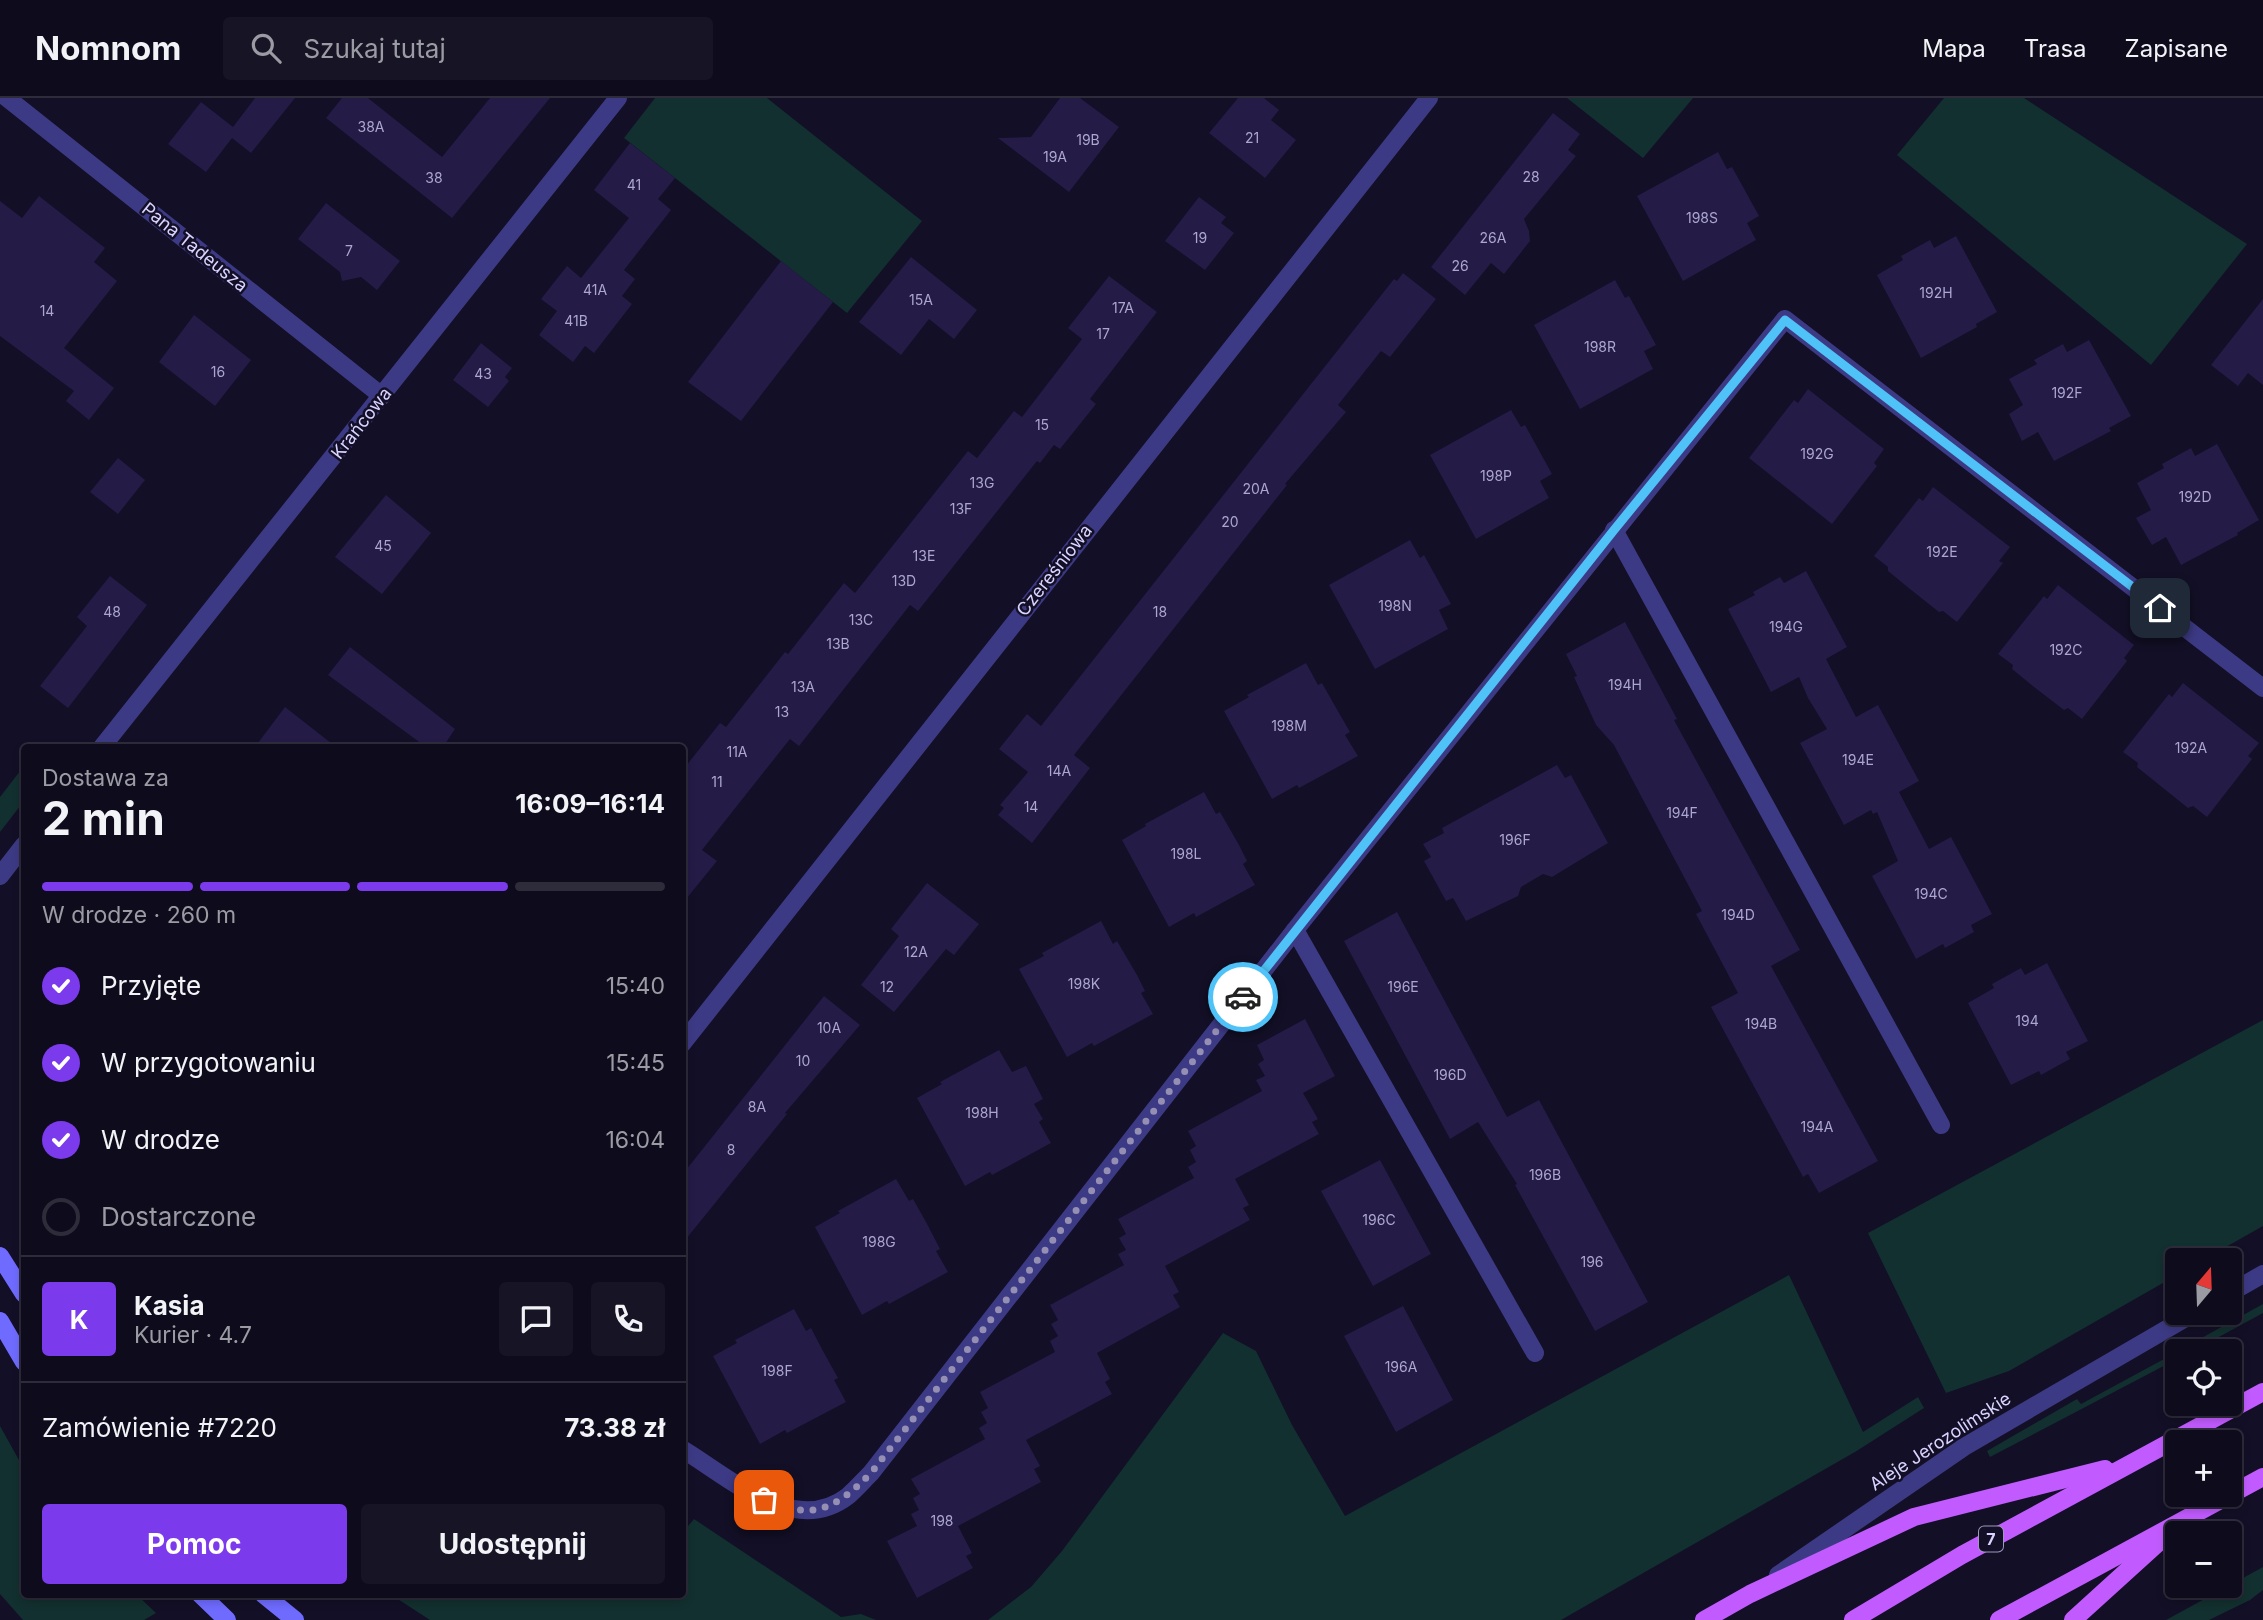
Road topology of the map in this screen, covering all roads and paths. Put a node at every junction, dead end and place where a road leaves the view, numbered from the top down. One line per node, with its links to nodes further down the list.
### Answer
1 (7, 98): 4 (street, Pana Tadeusza)
2 (618, 98): 4 (street, Krańcowa)
3 (1429, 98): 11 (street, Czereśniowa)
4 (382, 396): 7 (street, Krańcowa)
5 (1614, 530): 6 (street); 10 (street); 12 (street)
6 (2263, 688)
7 (104, 744)
8 (21, 849): 9 (street)
9 (0, 876)
10 (1295, 930): 19 (street); 22 (street)
11 (686, 1039)
12 (1941, 1125)
13 (0, 1256): 16 (main road)
14 (2263, 1274): 15 (street)
15 (2242, 1286)
16 (21, 1289)
17 (0, 1321): 20 (main road)
18 (2174, 1325): 28 (street, Aleje Jerozolimskie)
19 (1535, 1353)
20 (21, 1357)
21 (2263, 1392): 23 (main road, 7)
22 (686, 1451)
23 (2132, 1462): 28 (main road); 34 (main road, 7)
24 (2263, 1477): 25 (main road)
25 (2183, 1521)
26 (2165, 1531): 35 (main road)
27 (2165, 1537): 36 (main road)
28 (1750, 1594): 33 (main road)
29 (204, 1598): 31 (main road)
30 (268, 1598): 32 (main road)
31 (227, 1620)
32 (295, 1620)
33 (1704, 1620)
34 (1853, 1620)
35 (1999, 1620)
36 (2073, 1620)

